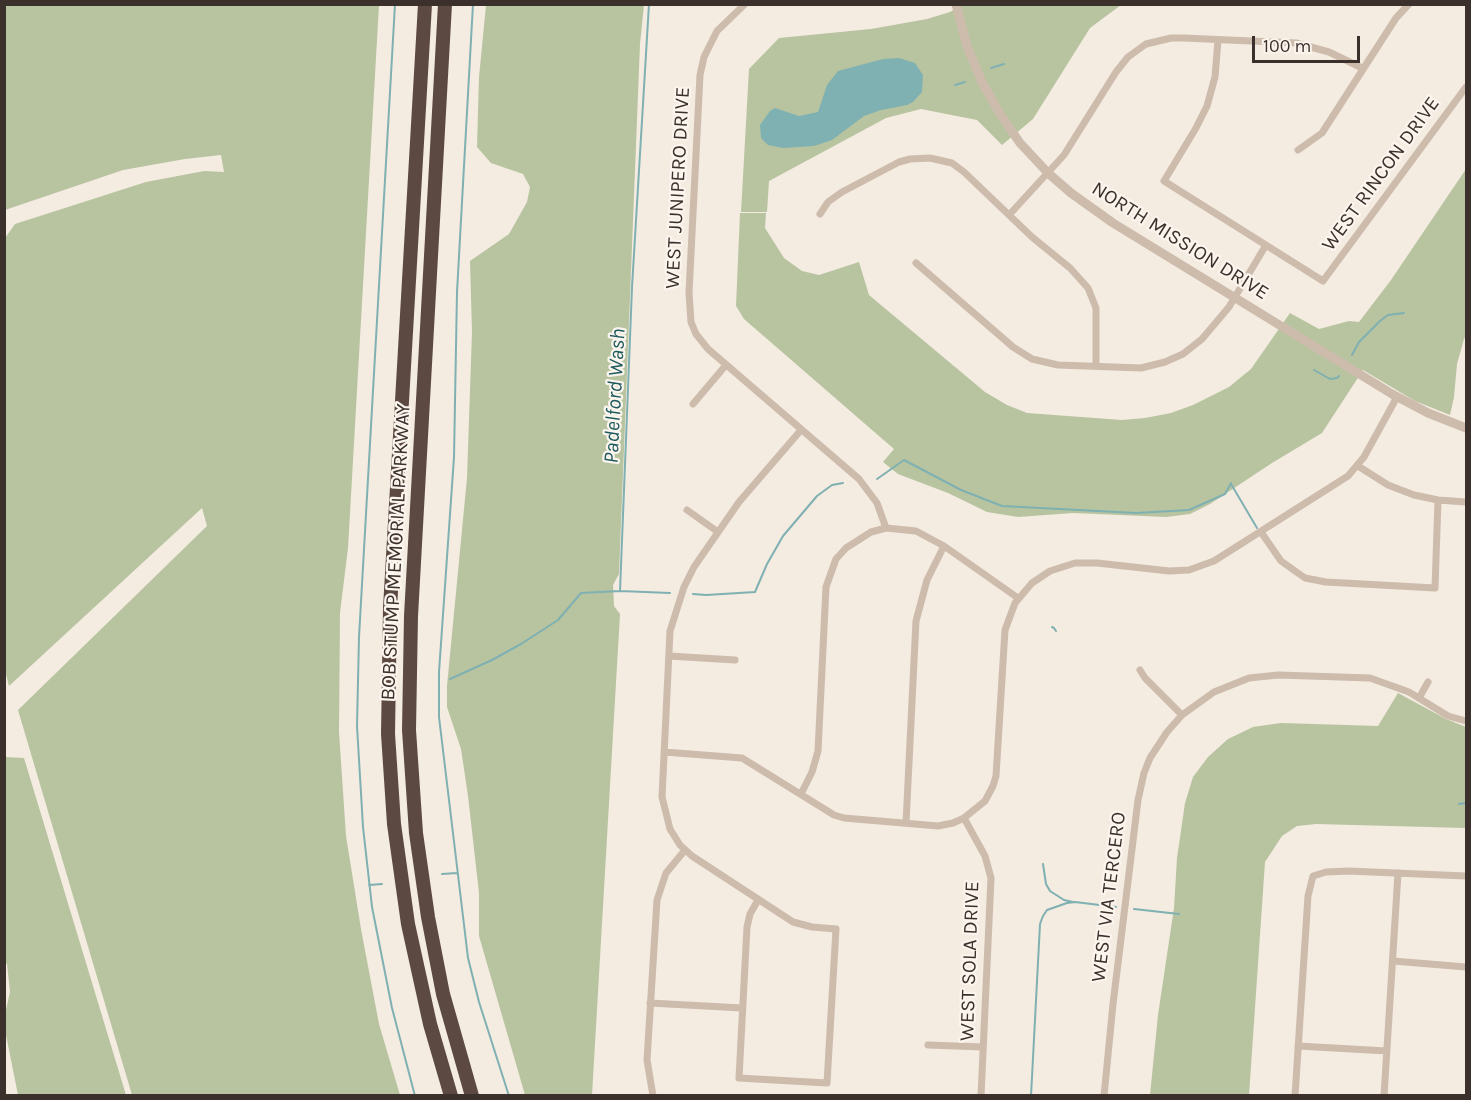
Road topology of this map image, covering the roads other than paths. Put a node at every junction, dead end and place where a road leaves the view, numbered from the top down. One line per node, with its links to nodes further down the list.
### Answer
1 (425, 4): 55 (highway, BOB STUMP MEMORIAL PARKWAY)
2 (445, 4): 56 (highway, BOB STUMP MEMORIAL PARKWAY)
3 (744, 4): 6 (street, WEST JUNIPERO DRIVE)
4 (956, 4): 11 (street, NORTH MISSION DRIVE)
5 (1409, 4): 8 (street)
6 (735, 7): 17 (street, WEST JUNIPERO DRIVE)
7 (1218, 40): 8 (street); 11 (street); 14 (street)
8 (1362, 68): 10 (street)
9 (1467, 87): 14 (street, WEST RINCON DRIVE)
10 (1298, 150)
11 (1048, 173): 13 (street); 16 (street, NORTH MISSION DRIVE)
12 (820, 214): 13 (street)
13 (1009, 215): 18 (street)
14 (1266, 245): 16 (street)
15 (916, 263): 18 (street)
16 (1235, 297): 18 (street); 19 (street, NORTH MISSION DRIVE)
17 (726, 365): 20 (street); 22 (street, WEST JUNIPERO DRIVE)
18 (1096, 366)
19 (1397, 397): 21 (street, NORTH MISSION DRIVE); 23 (street)
20 (693, 404)
21 (1467, 428)
22 (801, 430): 27 (street, WEST JUNIPERO DRIVE); 28 (street)
23 (1358, 466): 24 (street); 29 (street)
24 (1438, 500): 25 (street); 29 (street)
25 (1467, 502)
26 (687, 510): 28 (street)
27 (886, 528): 30 (street); 40 (street)
28 (718, 532): 32 (street)
29 (1261, 532): 31 (street)
30 (944, 546): 31 (street); 42 (street)
31 (1018, 598): 41 (street)
32 (669, 656): 33 (street); 39 (street)
33 (735, 660)
34 (1140, 670): 37 (street)
35 (1428, 682): 36 (street)
36 (1419, 698): 37 (street, WEST VIA TERCERO); 38 (street, WEST VIA TERCERO)
37 (1182, 715): 59 (street, WEST VIA TERCERO)
38 (1467, 721)
39 (664, 752): 40 (street); 43 (street)
40 (801, 794): 42 (street)
41 (964, 818): 42 (street); 53 (street, WEST SOLA DRIVE)
42 (906, 823)
43 (685, 850): 46 (street); 49 (street)
44 (1398, 873): 45 (street); 47 (street); 52 (street)
45 (1467, 876)
46 (758, 900): 50 (street); 50 (street)
47 (1393, 962): 48 (street); 54 (street)
48 (1467, 967)
49 (650, 1003): 50 (street); 57 (street)
50 (742, 1008)
51 (928, 1045): 53 (street)
52 (1298, 1046): 54 (street); 60 (street)
53 (983, 1047): 58 (street, WEST SOLA DRIVE)
54 (1387, 1052): 61 (street)
55 (451, 1095)
56 (472, 1095)
57 (653, 1095)
58 (981, 1095)
59 (1104, 1095)
60 (1295, 1095)
61 (1384, 1095)

